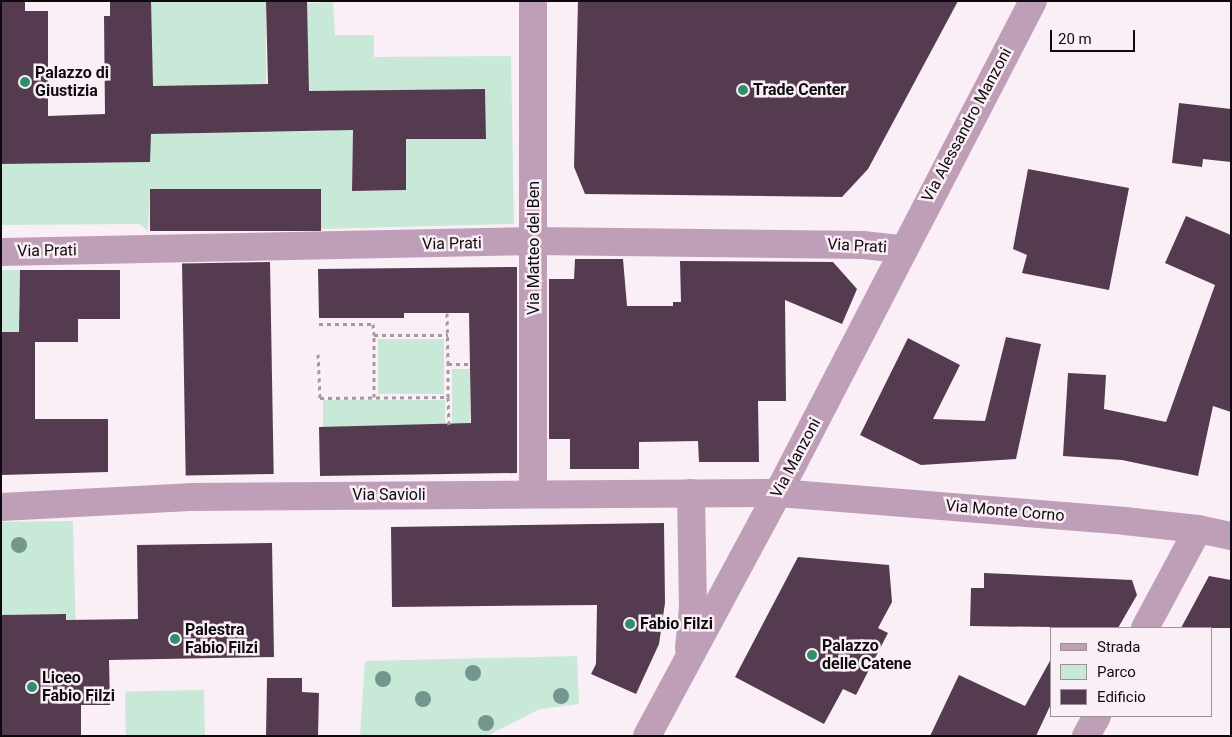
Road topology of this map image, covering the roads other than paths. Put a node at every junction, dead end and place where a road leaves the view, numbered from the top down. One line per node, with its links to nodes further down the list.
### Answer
1 (533, 1): 3 (street, Via Matteo del Ben)
2 (1033, 1): 4 (street, Via Alessandro Manzoni)
3 (535, 241): 4 (street, Via Prati); 5 (street, Via Prati); 8 (street, Via Matteo del Ben)
4 (902, 249): 6 (street, Via Manzoni)
5 (1, 252)
6 (778, 492): 7 (street, Via Savioli); 10 (street, Via Monte Corno); 13 (street, Via Manzoni)
7 (691, 493): 8 (street, Via Savioli); 13 (street, Via Manzoni)
8 (533, 494): 9 (street, Via Savioli)
9 (1, 507)
10 (1198, 529): 11 (street, Via Monte Corno); 12 (street)
11 (1231, 536)
12 (1146, 627)
13 (687, 665): 15 (street, Via Manzoni)
14 (1096, 717): 16 (street)
15 (647, 736)
16 (1086, 736)

